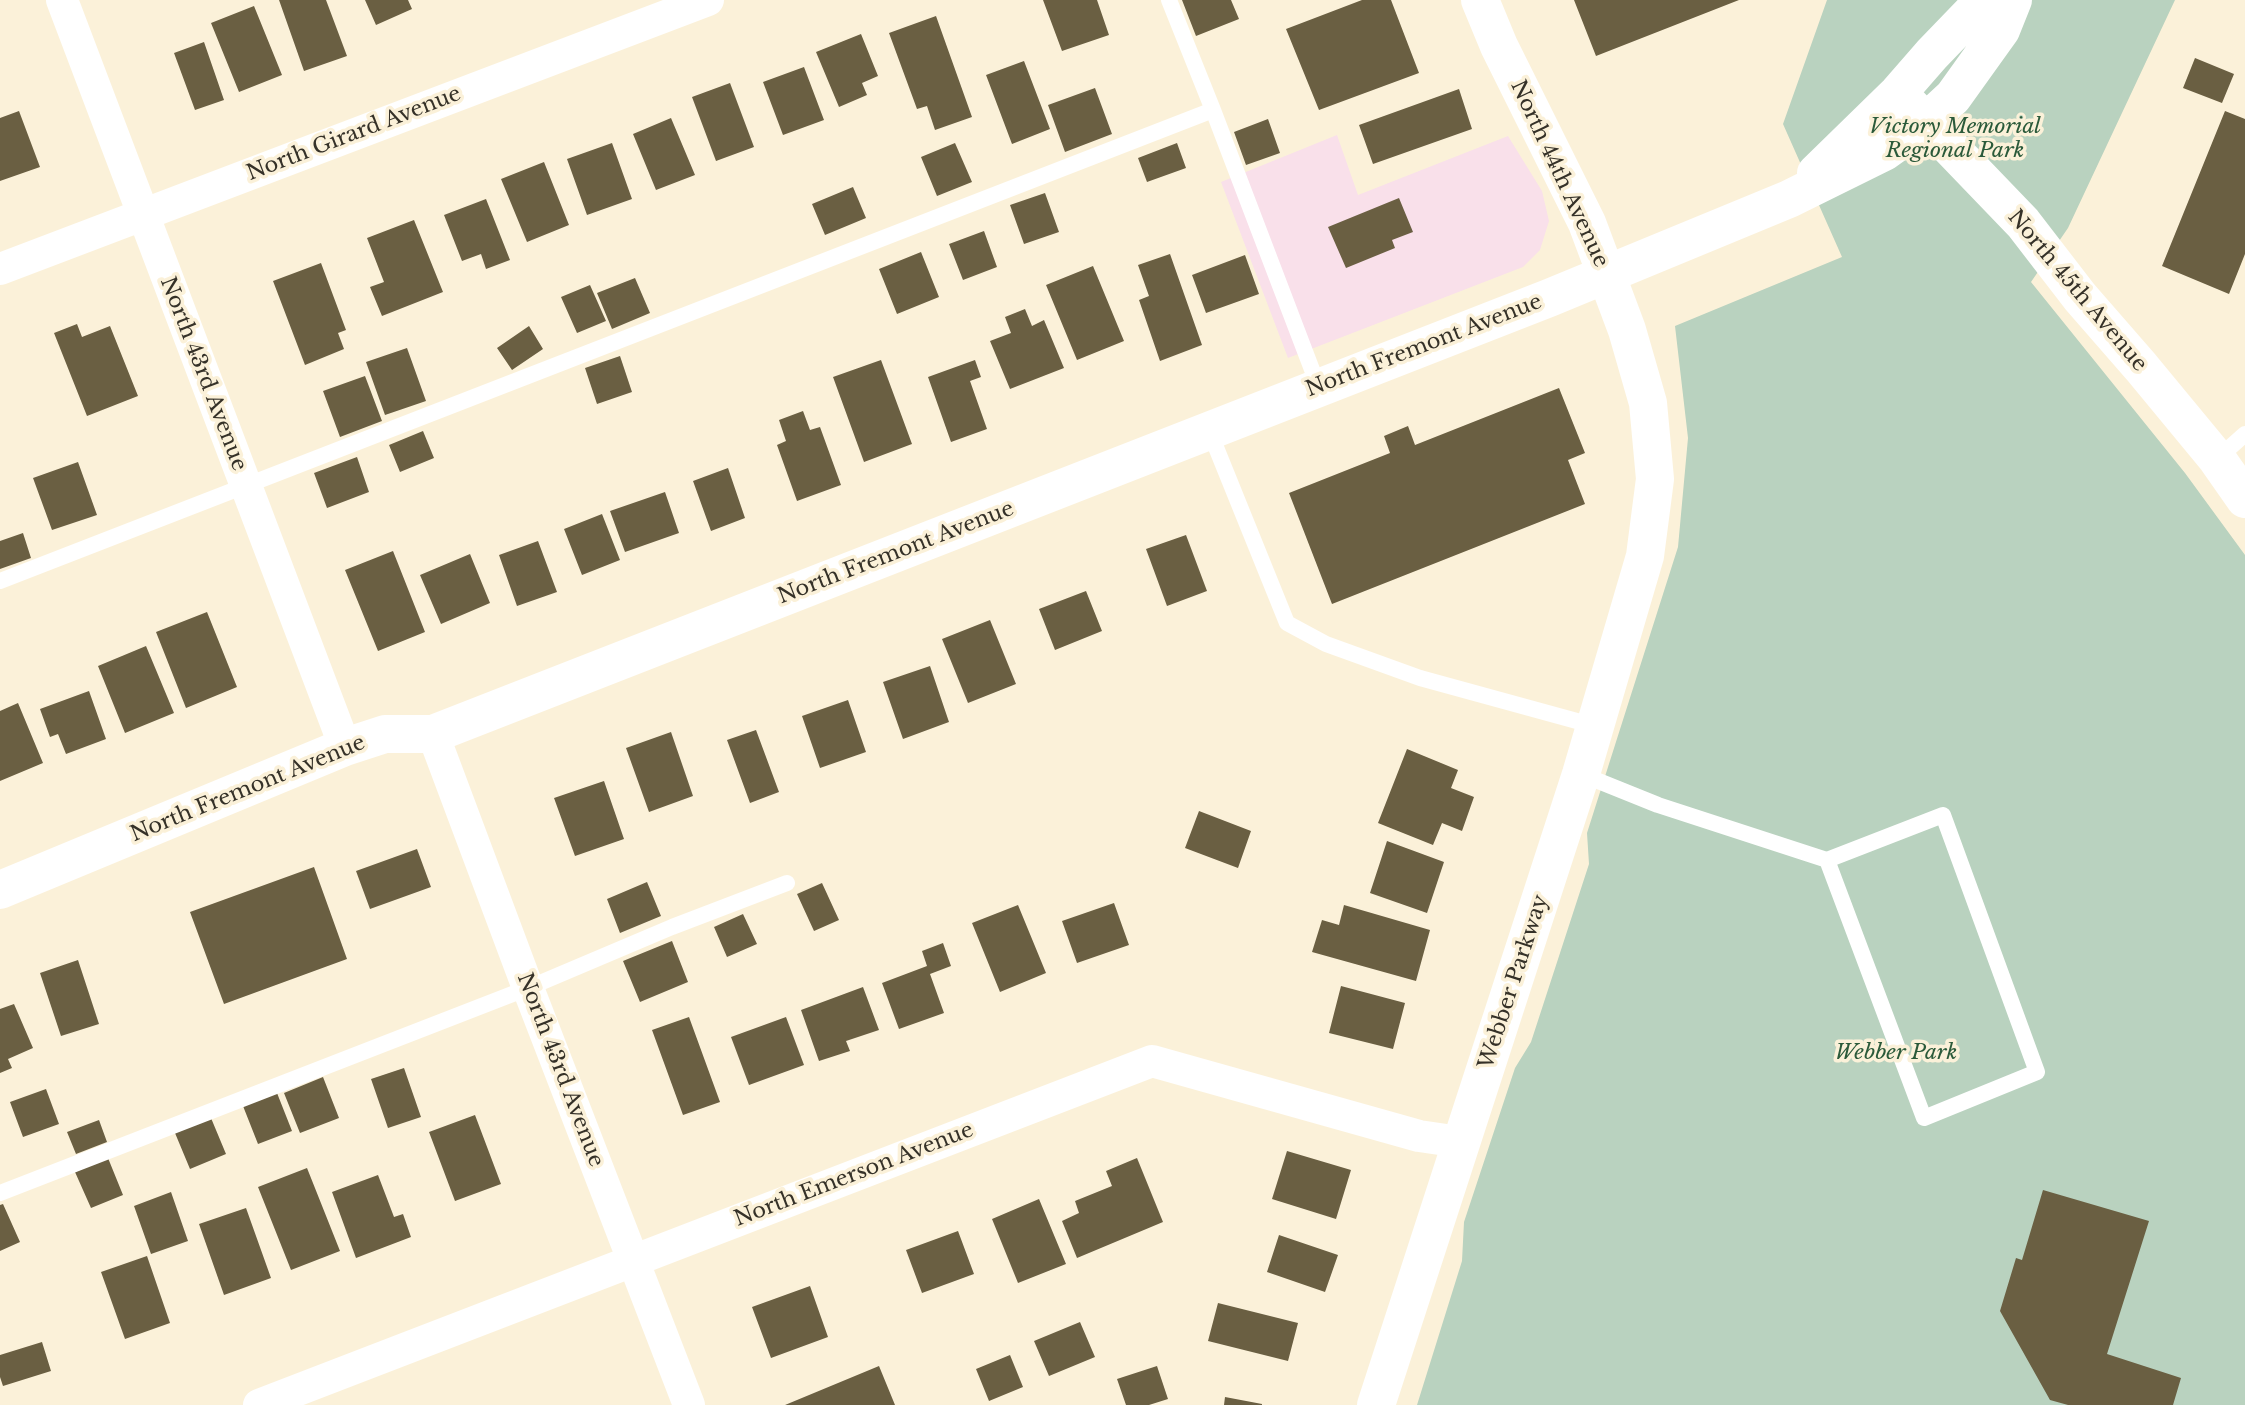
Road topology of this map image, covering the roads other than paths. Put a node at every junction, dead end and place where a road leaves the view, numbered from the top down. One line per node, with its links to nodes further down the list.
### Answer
1 (62, 0): 11 (street, North 43rd Avenue)
2 (708, 0): 11 (street, North Girard Avenue)
3 (1169, 0): 8 (lane)
4 (1480, 0): 13 (street, North 44th Avenue)
5 (1984, 0): 7 (street)
6 (2013, 0): 9 (street, North Fremont Avenue)
7 (1898, 93): 9 (street, North 45th Avenue); 10 (street)
8 (1213, 110): 14 (lane); 18 (lane)
9 (1926, 122): 10 (street, North Fremont Avenue); 17 (street, North 45th Avenue)
10 (1789, 199): 13 (street, North Fremont Avenue)
11 (143, 214): 12 (street, North Girard Avenue); 18 (street, North 43rd Avenue)
12 (0, 269)
13 (1606, 274): 14 (street, North Fremont Avenue); 20 (street, North 44th Avenue)
14 (1319, 388): 15 (street, North Fremont Avenue)
15 (1209, 430): 22 (lane); 23 (street, North Fremont Avenue)
16 (2245, 434): 17 (lane)
17 (2217, 459): 19 (street, North 45th Avenue)
18 (246, 486): 21 (lane); 24 (street, North 43rd Avenue)
19 (2245, 499)
20 (1645, 556): 22 (street, Webber Parkway)
21 (0, 581)
22 (1595, 726): 25 (street, Webber Parkway)
23 (433, 734): 24 (street, North Fremont Avenue); 29 (street, North 43rd Avenue)
24 (345, 747): 28 (street, North Fremont Avenue)
25 (1581, 774): 26 (lane); 30 (street, Webber Parkway)
26 (1827, 860): 26 (lane)
27 (787, 883): 29 (lane)
28 (0, 890)
29 (528, 988): 31 (lane); 32 (street, North 43rd Avenue)
30 (1460, 1142): 32 (street, North Emerson Avenue); 35 (street, Webber Parkway)
31 (0, 1193)
32 (632, 1260): 33 (street, North Emerson Avenue); 34 (street, North 43rd Avenue)
33 (259, 1405)
34 (689, 1405)
35 (1376, 1405)

